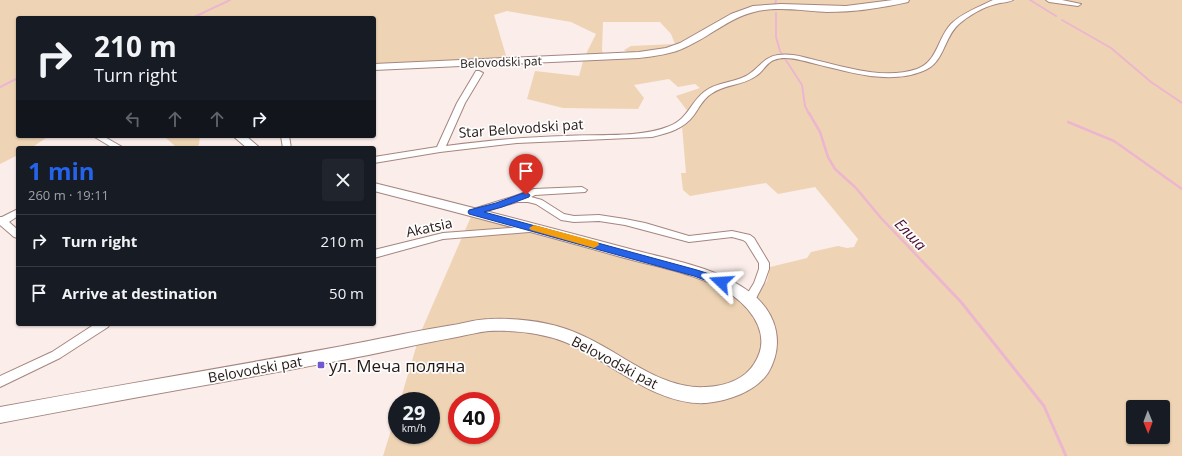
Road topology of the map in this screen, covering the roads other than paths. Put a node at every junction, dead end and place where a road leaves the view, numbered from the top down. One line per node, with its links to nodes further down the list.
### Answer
1 (905, 0): 6 (street, Belovodski pat)
2 (1010, 0): 4 (street)
3 (1049, 0): 5 (street)
4 (995, 1): 12 (street, Star Belovodski pat)
5 (1078, 4)
6 (376, 68)
7 (479, 73): 12 (street)
8 (101, 138): 10 (street)
9 (242, 138): 11 (street)
10 (116, 146)
11 (252, 146)
12 (440, 149): 13 (street, Star Belovodski pat)
13 (376, 160)
14 (376, 188): 17 (street, Belovodski pat)
15 (582, 190): 16 (street)
16 (517, 198): 17 (street); 23 (street)
17 (473, 212): 20 (street, Belovodski pat)
18 (16, 213): 19 (street)
19 (1, 221): 21 (street)
20 (539, 229): 22 (street, Akatsia); 23 (street, Belovodski pat)
21 (16, 233)
22 (376, 253)
23 (749, 301): 26 (street, Belovodski pat)
24 (101, 326): 25 (street)
25 (0, 382)
26 (0, 414)

